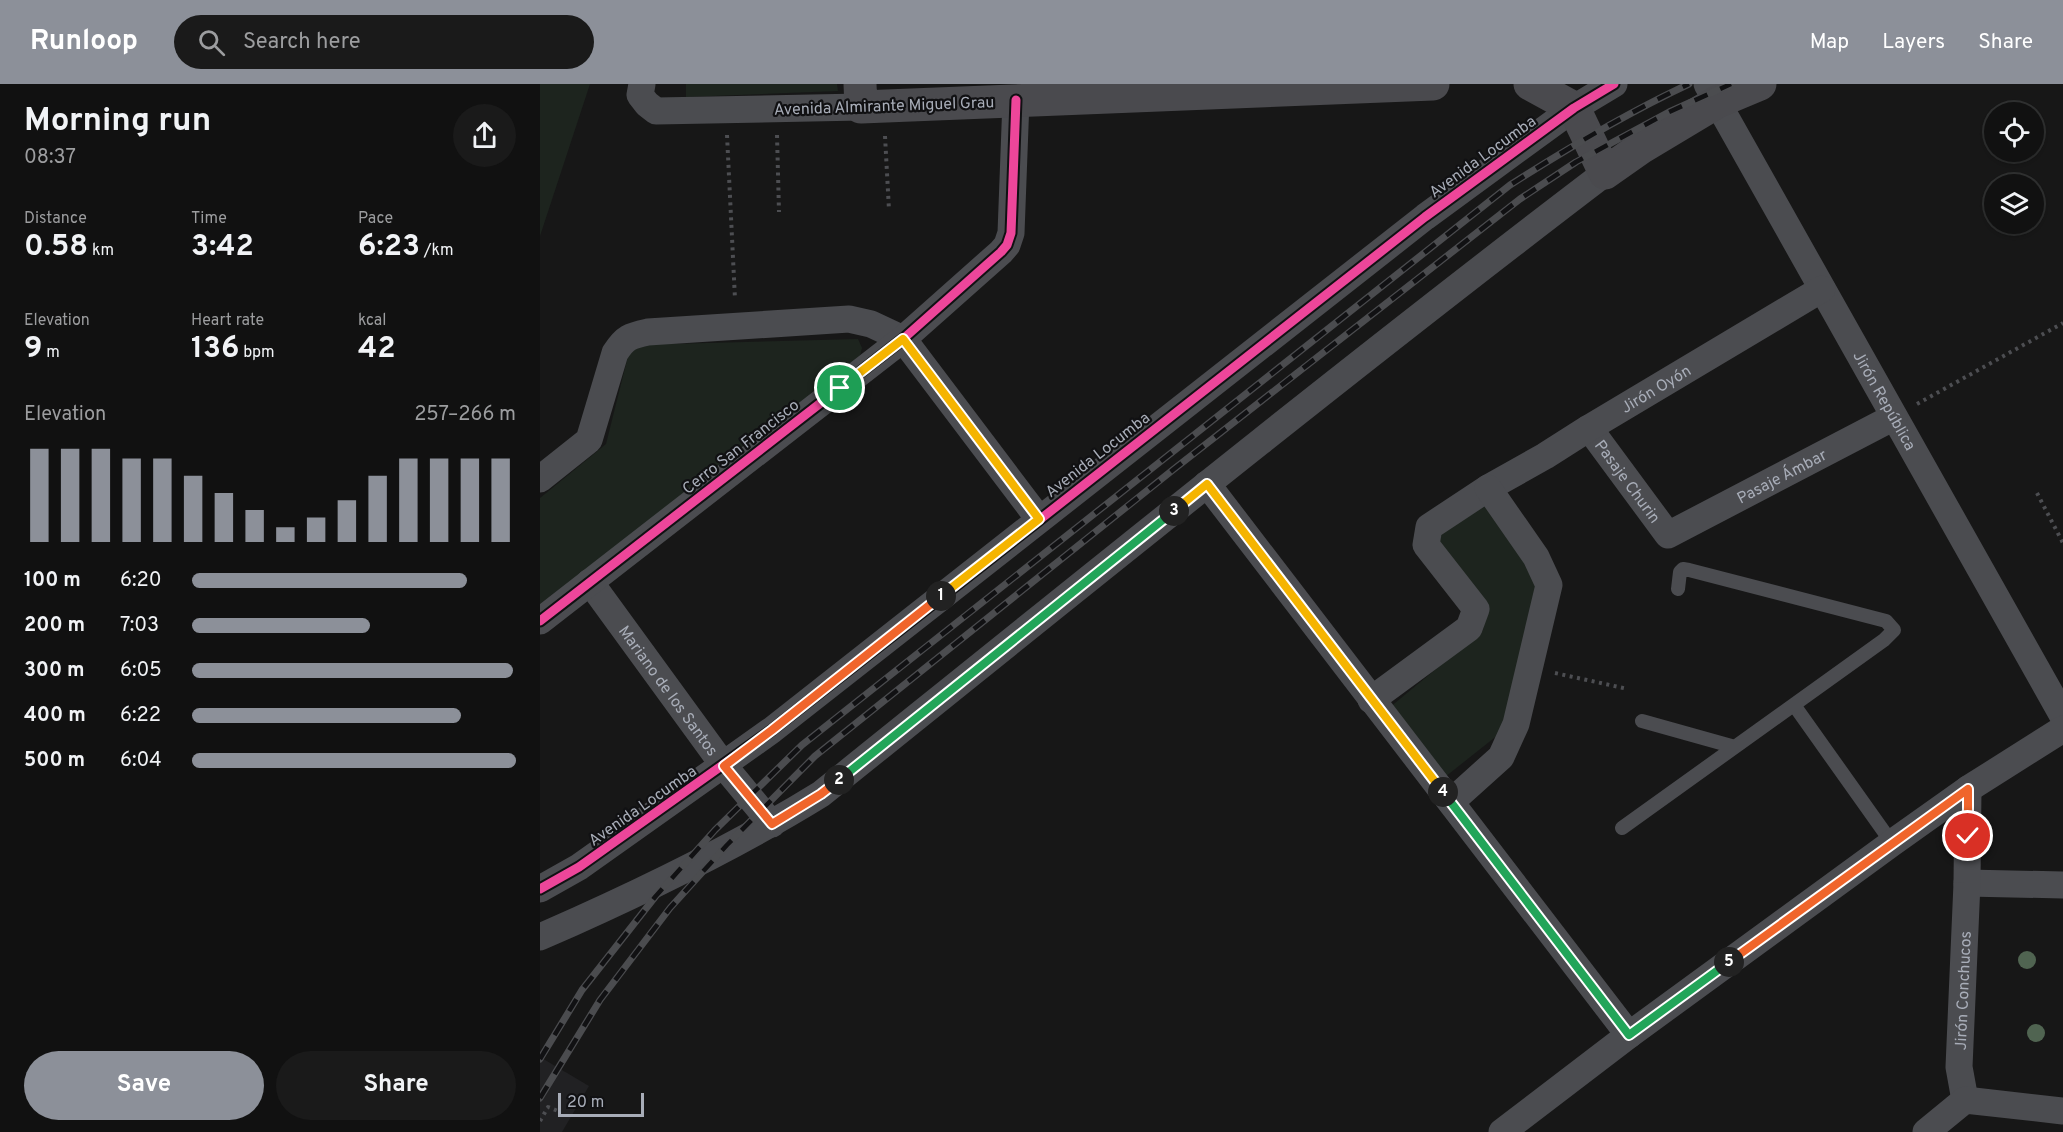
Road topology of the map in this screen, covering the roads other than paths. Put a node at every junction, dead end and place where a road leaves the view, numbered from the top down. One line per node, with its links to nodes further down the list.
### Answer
1 (642, 84): 7 (street, Avenida Almirante Miguel Grau)
2 (1433, 84): 8 (main road, Avenida Almirante Miguel Grau)
3 (1530, 84): 9 (main road)
4 (1614, 84): 9 (street, Avenida Locumba)
5 (1760, 84): 6 (main road)
6 (1712, 93): 10 (main road); 11 (street, Jirón República)
7 (868, 99): 8 (main road, Avenida Almirante Miguel Grau)
8 (1016, 99): 12 (street, Cerro San Francisco)
9 (1574, 108): 10 (main road); 18 (street, Avenida Locumba)
10 (1605, 173): 16 (street)
11 (1822, 289): 13 (street, Jirón República); 14 (street, Jirón Oyón)
12 (903, 339): 15 (street); 18 (street); 20 (street, Cerro San Francisco)
13 (1894, 417): 19 (street, Pasaje Ámbar); 25 (street, Jirón República)
14 (1588, 428): 17 (street, Jirón Oyón); 19 (street, Pasaje Churin)
15 (540, 479)
16 (1207, 484): 23 (street); 32 (street)
17 (1488, 488): 23 (street, Jirón Oyón); 31 (street)
18 (1039, 519): 29 (street, Avenida Locumba)
19 (1668, 536)
20 (590, 582): 22 (street, Cerro San Francisco); 29 (street, Mariano de los Santos)
21 (1677, 589): 24 (lane)
22 (540, 621)
23 (1371, 700): 31 (street)
24 (1794, 705): 28 (lane); 34 (lane)
25 (2063, 716)
26 (1642, 721): 28 (lane)
27 (2063, 729): 30 (street)
28 (1736, 747): 33 (lane)
29 (724, 766): 32 (street, Mariano de los Santos); 37 (street, Avenida Locumba)
30 (1968, 789): 34 (street); 35 (street, Jirón Conchucos)
31 (1451, 802): 39 (street)
32 (772, 824): 38 (street)
33 (1622, 828)
34 (1892, 843): 39 (street)
35 (1967, 883): 36 (street); 40 (street, Jirón Conchucos)
36 (2063, 885)
37 (540, 889)
38 (540, 937)
39 (1629, 1035): 42 (street)
40 (1965, 1100): 41 (street); 43 (street)
41 (2063, 1111)
42 (1502, 1132)
43 (1926, 1132)

